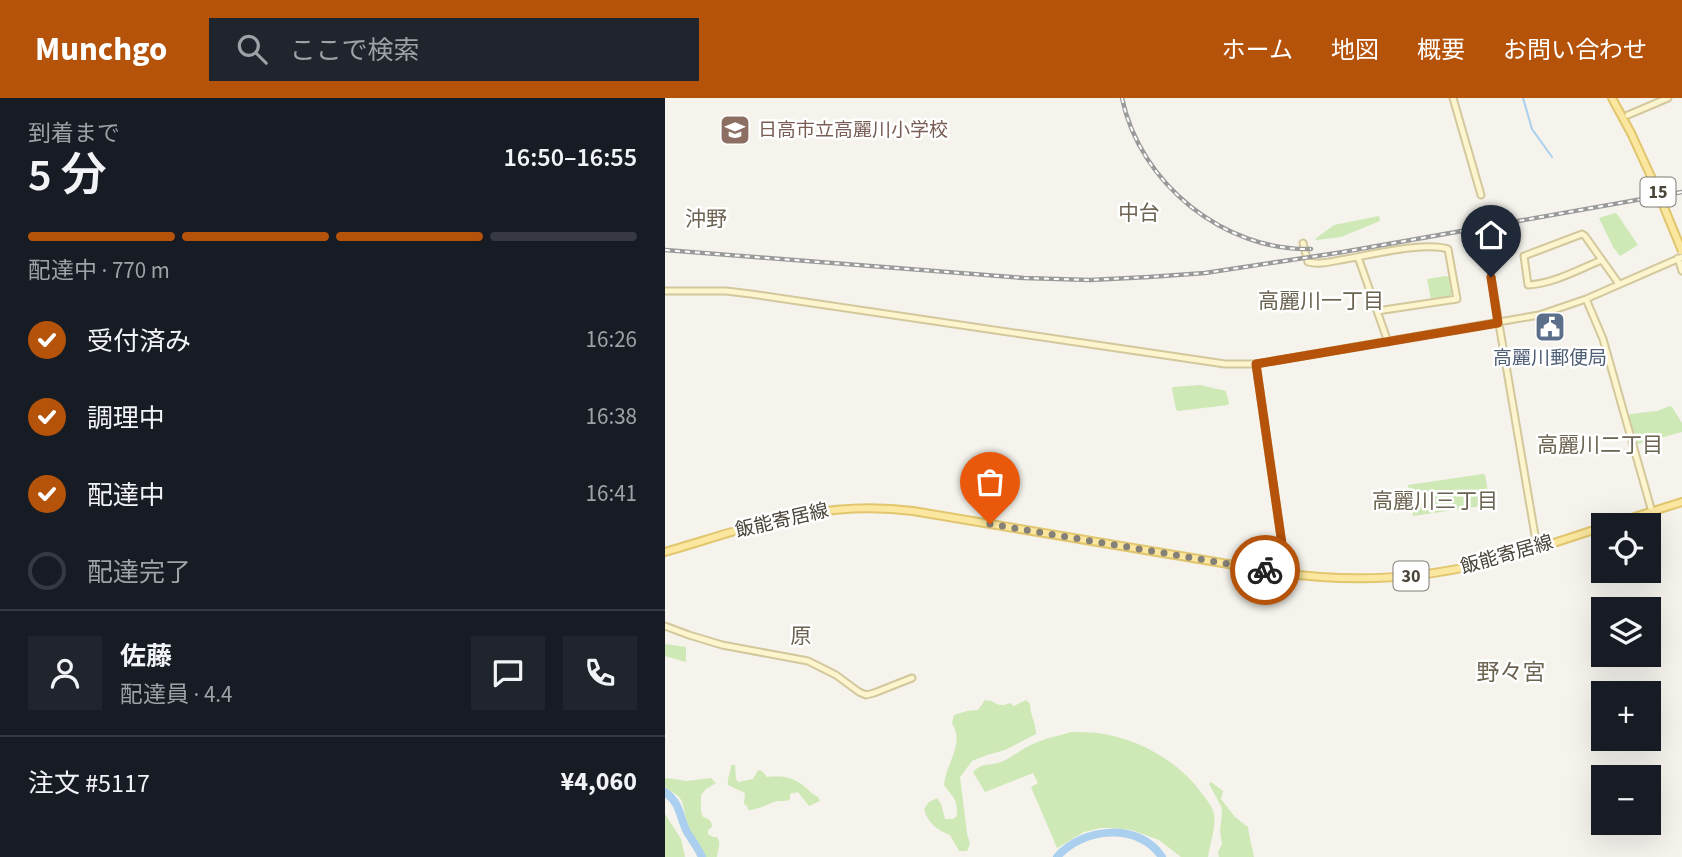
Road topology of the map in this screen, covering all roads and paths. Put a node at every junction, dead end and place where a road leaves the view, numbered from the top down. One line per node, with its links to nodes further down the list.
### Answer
1 (1453, 98): 5 (street)
2 (1612, 98): 7 (main road, 15, bridge)
3 (1668, 98): 4 (street)
4 (1628, 115)
5 (1481, 195)
6 (1303, 243): 8 (street)
7 (1681, 256): 10 (street); 12 (street)
8 (1358, 257): 15 (street); 15 (street)
9 (1602, 260): 9 (street); 12 (street)
10 (1682, 271)
11 (1491, 277): 16 (street)
12 (1619, 284): 14 (street)
13 (665, 291): 18 (street)
14 (1586, 299): 16 (street); 20 (street)
15 (1377, 311): 17 (street)
16 (1498, 323): 17 (street); 23 (street)
17 (1388, 342): 18 (street)
18 (1256, 364): 25 (street)
19 (1682, 502): 20 (main road)
20 (1652, 512): 21 (main road)
21 (1649, 513)
22 (1591, 531): 23 (main road, 飯能寄居線 / 30)
23 (1537, 547): 25 (main road, 飯能寄居線 / 30)
24 (665, 552): 25 (main road, 飯能寄居線 / 30)
25 (1282, 573)
26 (665, 626): 27 (street)
27 (912, 678)

